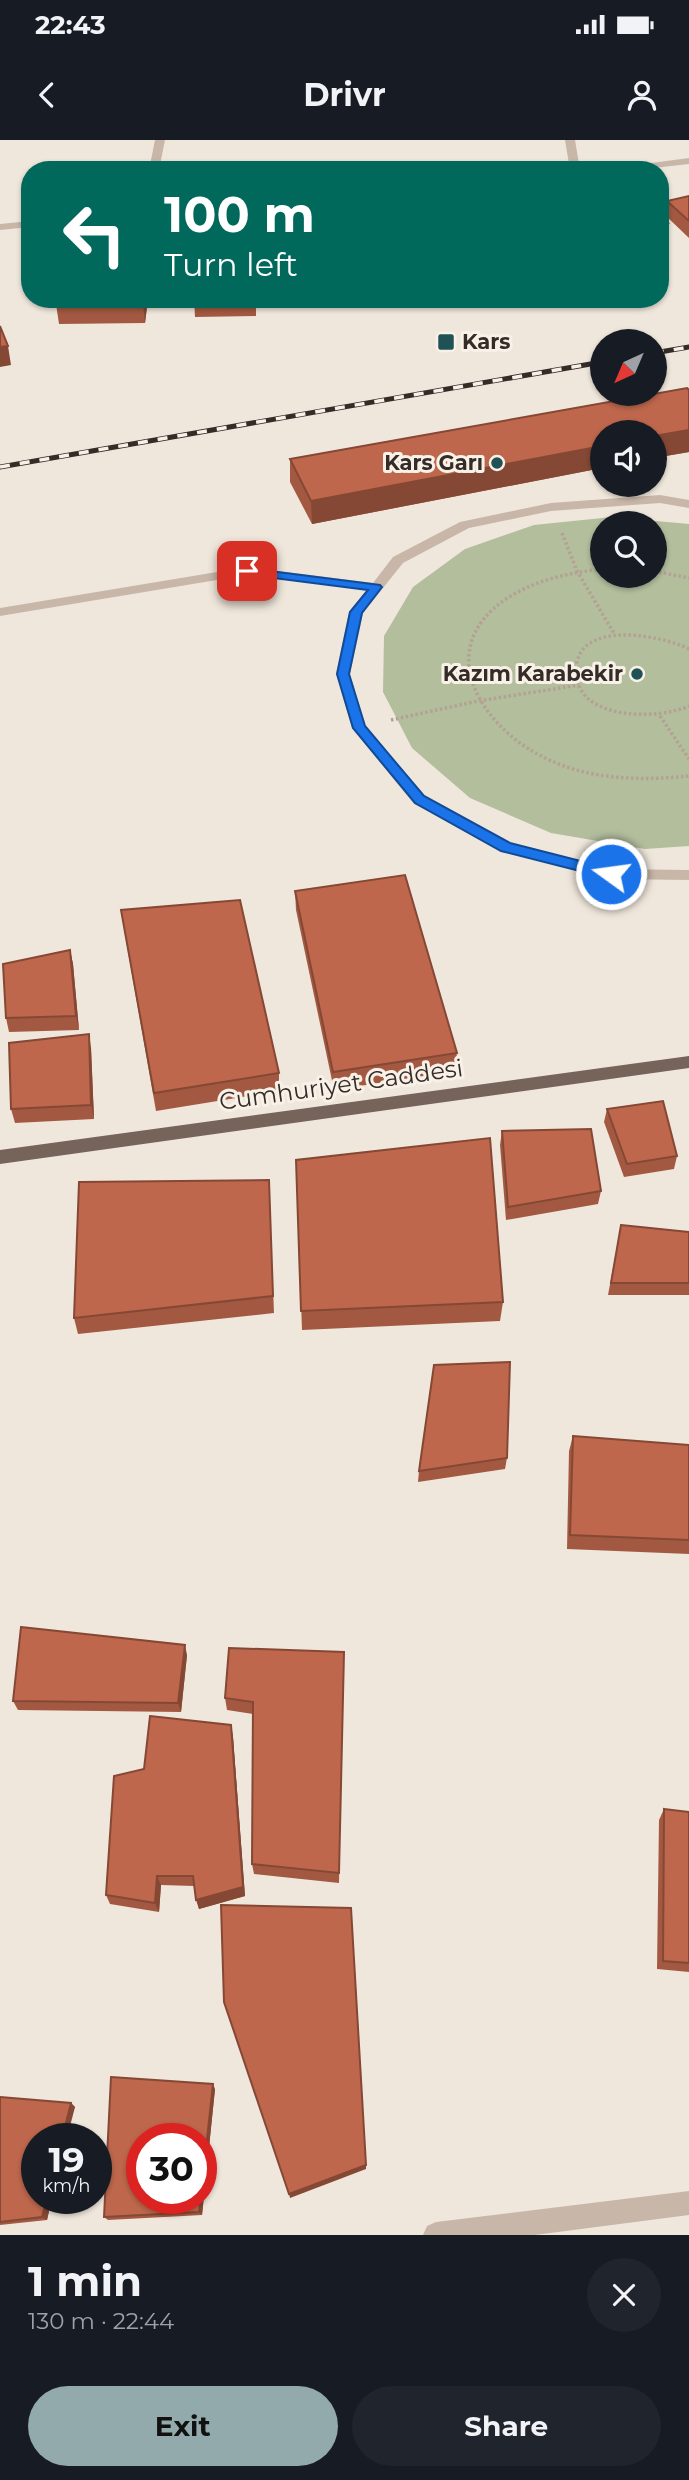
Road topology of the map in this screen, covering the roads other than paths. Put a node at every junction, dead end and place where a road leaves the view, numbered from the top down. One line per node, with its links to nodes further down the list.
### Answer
1 (160, 140): 3 (street)
2 (570, 140): 4 (street)
3 (156, 161)
4 (574, 161)
5 (689, 161): 6 (street)
6 (669, 163)
7 (21, 225): 8 (street)
8 (0, 227)
9 (689, 504): 10 (street)
10 (376, 587): 11 (street); 12 (street)
11 (0, 612)
12 (689, 875)
13 (689, 1062): 14 (main road, Cumhuriyet Caddesi)
14 (0, 1157)
15 (689, 2203): 16 (street)
16 (436, 2235)

